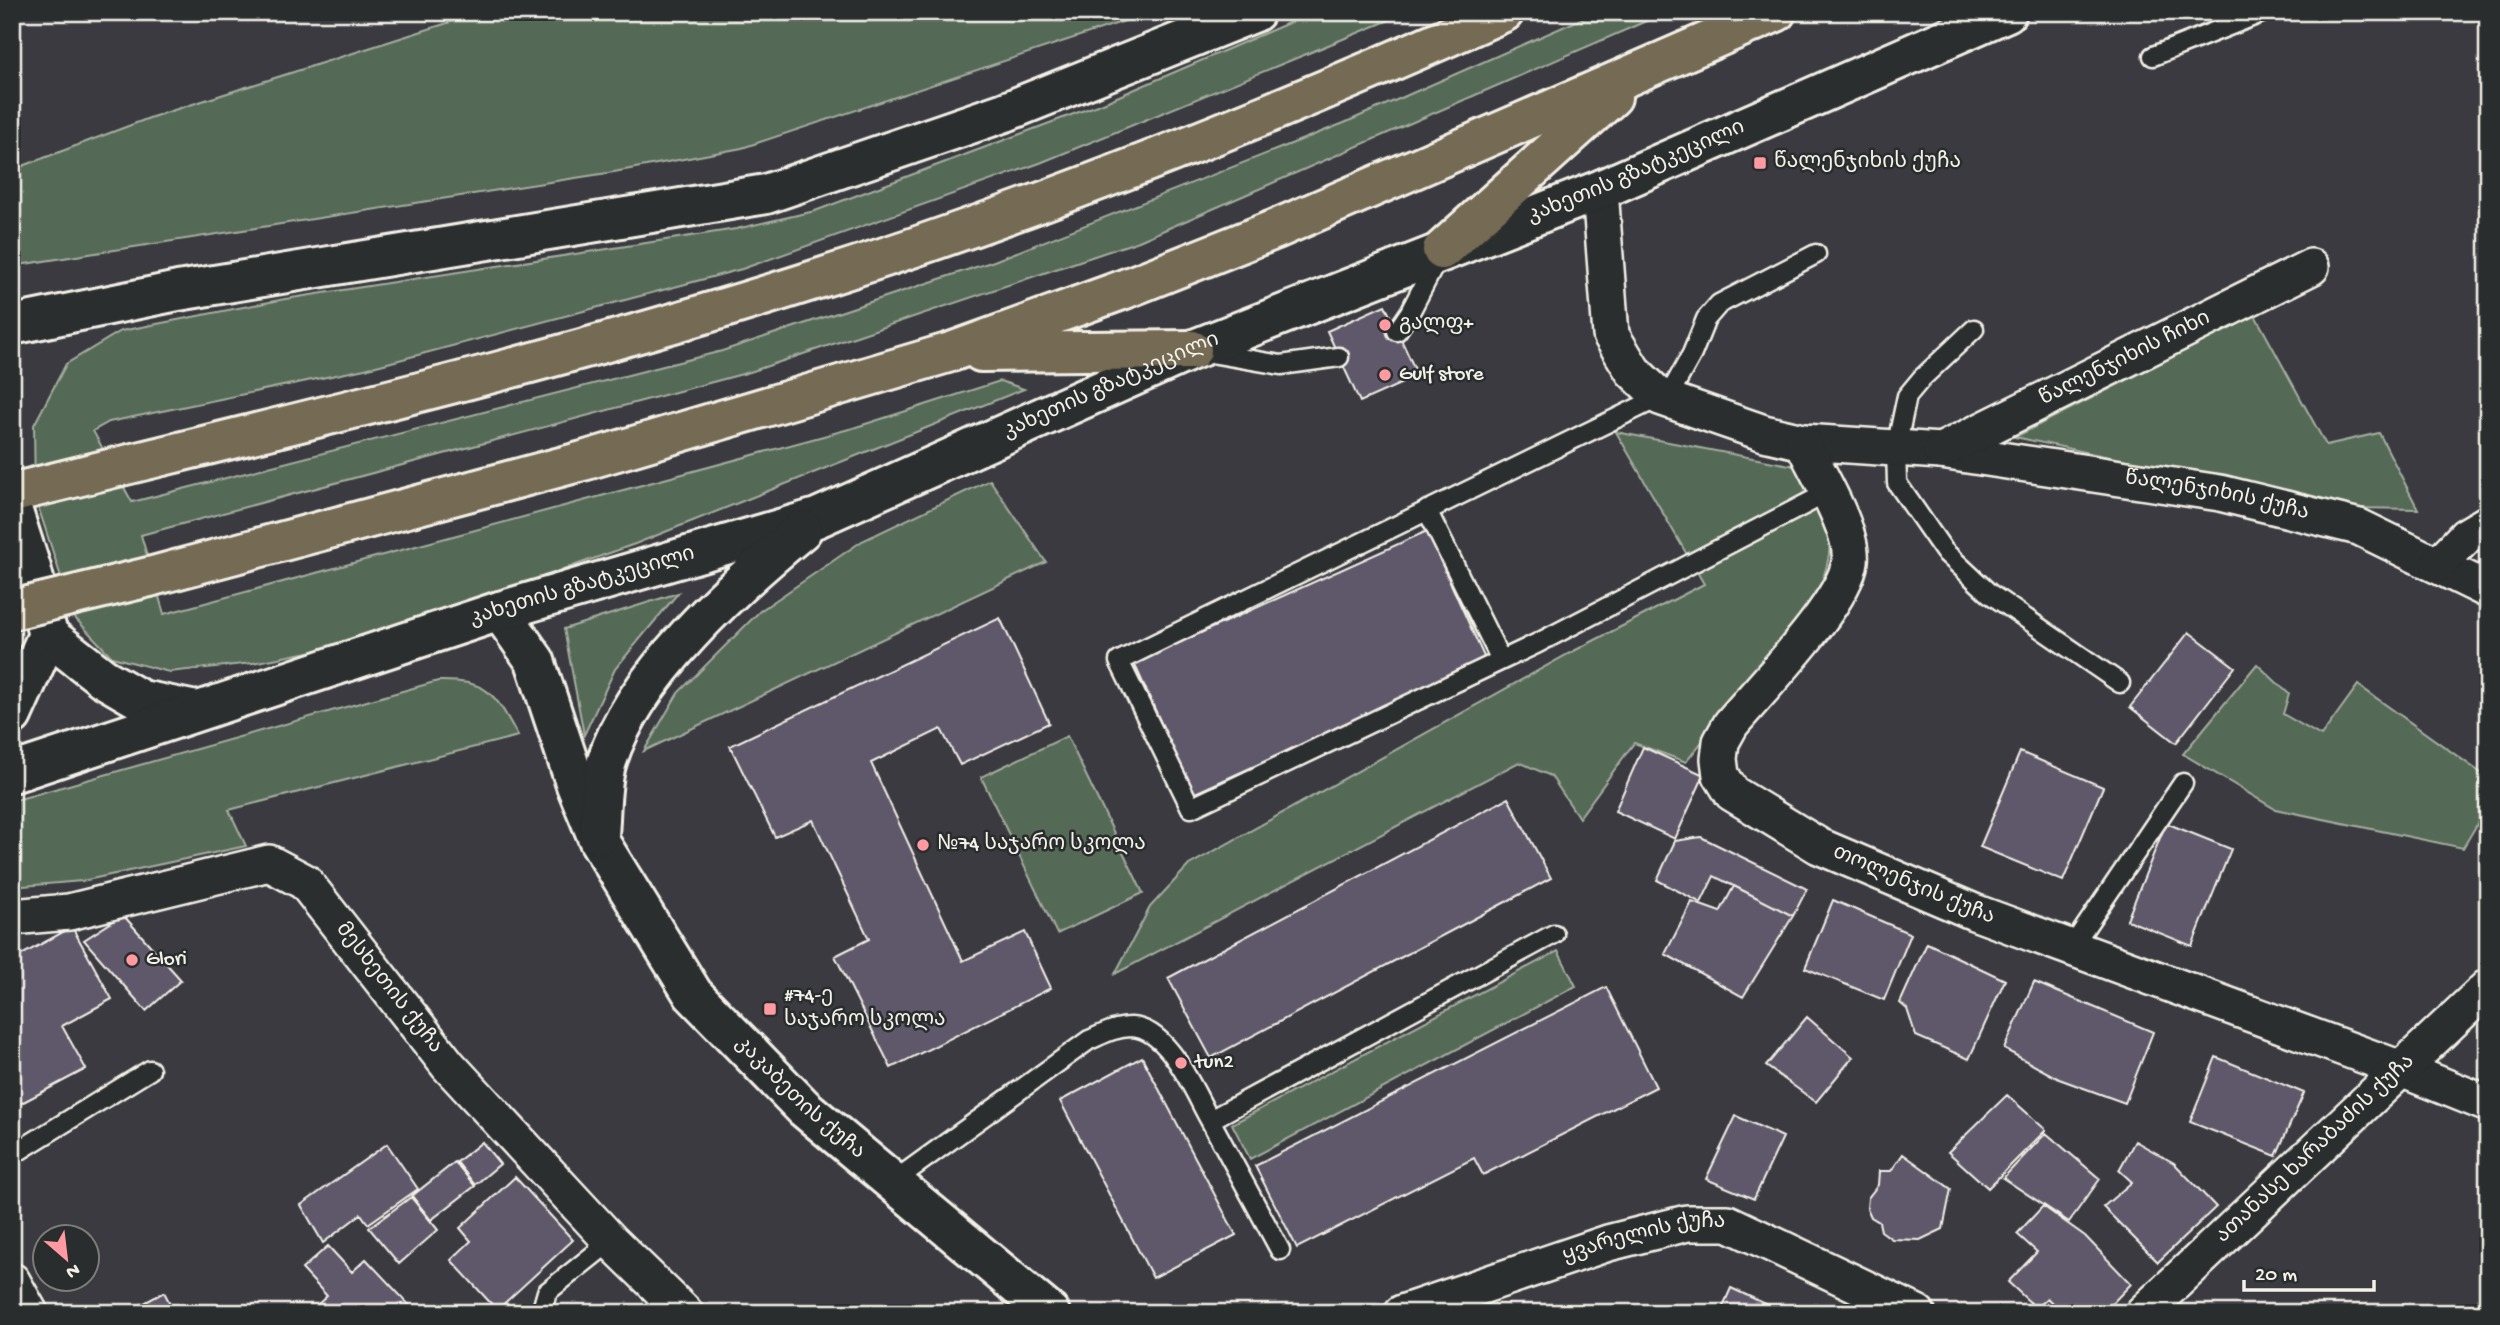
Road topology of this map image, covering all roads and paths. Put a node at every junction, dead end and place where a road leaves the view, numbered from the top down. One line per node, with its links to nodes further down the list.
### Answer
1 (1255, 12): 12 (street)
2 (1504, 12): 22 (highway)
3 (1776, 12): 7 (highway)
4 (2007, 12): 8 (street, კახეთის გზატკეცილი)
5 (2264, 12): 6 (lane)
6 (2153, 56)
7 (1634, 76): 9 (highway); 16 (highway)
8 (1600, 190): 9 (street, კახეთის გზატკეცილი); 18 (street, წალენჯიხის ქუჩა)
9 (1442, 250): 14 (lane); 15 (street, კახეთის გზატკეცილი)
10 (1815, 254): 18 (lane)
11 (2311, 267): 21 (street, წალენჯიხის ჩიხი)
12 (12, 325)
13 (1974, 330): 20 (lane)
14 (1397, 331)
15 (1192, 350): 16 (highway); 17 (lane); 26 (street, კახეთის გზატკეცილი)
16 (951, 352): 30 (highway, bridge)
17 (1339, 357)
18 (1663, 398): 19 (street, წალენჯიხის ქუჩა); 25 (lane)
19 (1803, 442): 20 (street, წალენჯიხის ქუჩა); 23 (street, თოლენჯის ქუჩა)
20 (1896, 448): 21 (street, წალენჯიხის ქუჩა); 34 (lane)
21 (1941, 451): 28 (street, წალენჯიხის ქუჩა)
22 (12, 493)
23 (1827, 493): 33 (lane); 42 (street, თოლენჯის ქუჩა)
24 (12, 509): 32 (street)
25 (1427, 510): 33 (lane); 33 (lane)
26 (817, 518): 31 (street, კახეთის გზატკეცილი); 39 (street)
27 (2488, 523): 28 (street)
28 (2440, 564): 29 (street, წალენჯიხის ქუჩა)
29 (2488, 590)
30 (12, 610)
31 (500, 611): 35 (street, კახეთის გზატკეცილი); 39 (street, კაკაბეთის ქუჩა)
32 (48, 635): 35 (street); 36 (street)
33 (1501, 660)
34 (2120, 683)
35 (199, 712): 37 (street, კახეთის გზატკეცილი)
36 (12, 716)
37 (12, 773)
38 (2183, 783): 42 (lane)
39 (599, 841): 49 (street, კაკაბეთის ქუჩა)
40 (12, 917): 50 (street, მესხეთის ქუჩა)
41 (1554, 934): 47 (lane)
42 (2071, 947): 44 (street, თოლენჯის ქუჩა)
43 (2488, 987): 44 (street, ათანასე ხარაბაძის ქუჩა)
44 (2401, 1069): 46 (street, თოლენჯის ქუჩა); 59 (street, ათანასე ხარაბაძის ქუჩა)
45 (149, 1070): 48 (lane)
46 (2488, 1104)
47 (1210, 1120): 49 (lane); 51 (lane)
48 (12, 1155)
49 (894, 1181): 56 (street, კაკაბეთის ქუჩა)
50 (611, 1241): 54 (lane); 55 (street, მესხეთის ქუჩა)
51 (1280, 1250)
52 (12, 1280): 53 (street)
53 (30, 1313)
54 (541, 1313)
55 (685, 1313)
56 (1050, 1313)
57 (1402, 1313): 58 (street, ყვარელის ქუჩა)
58 (1917, 1313)
59 (2143, 1313)

